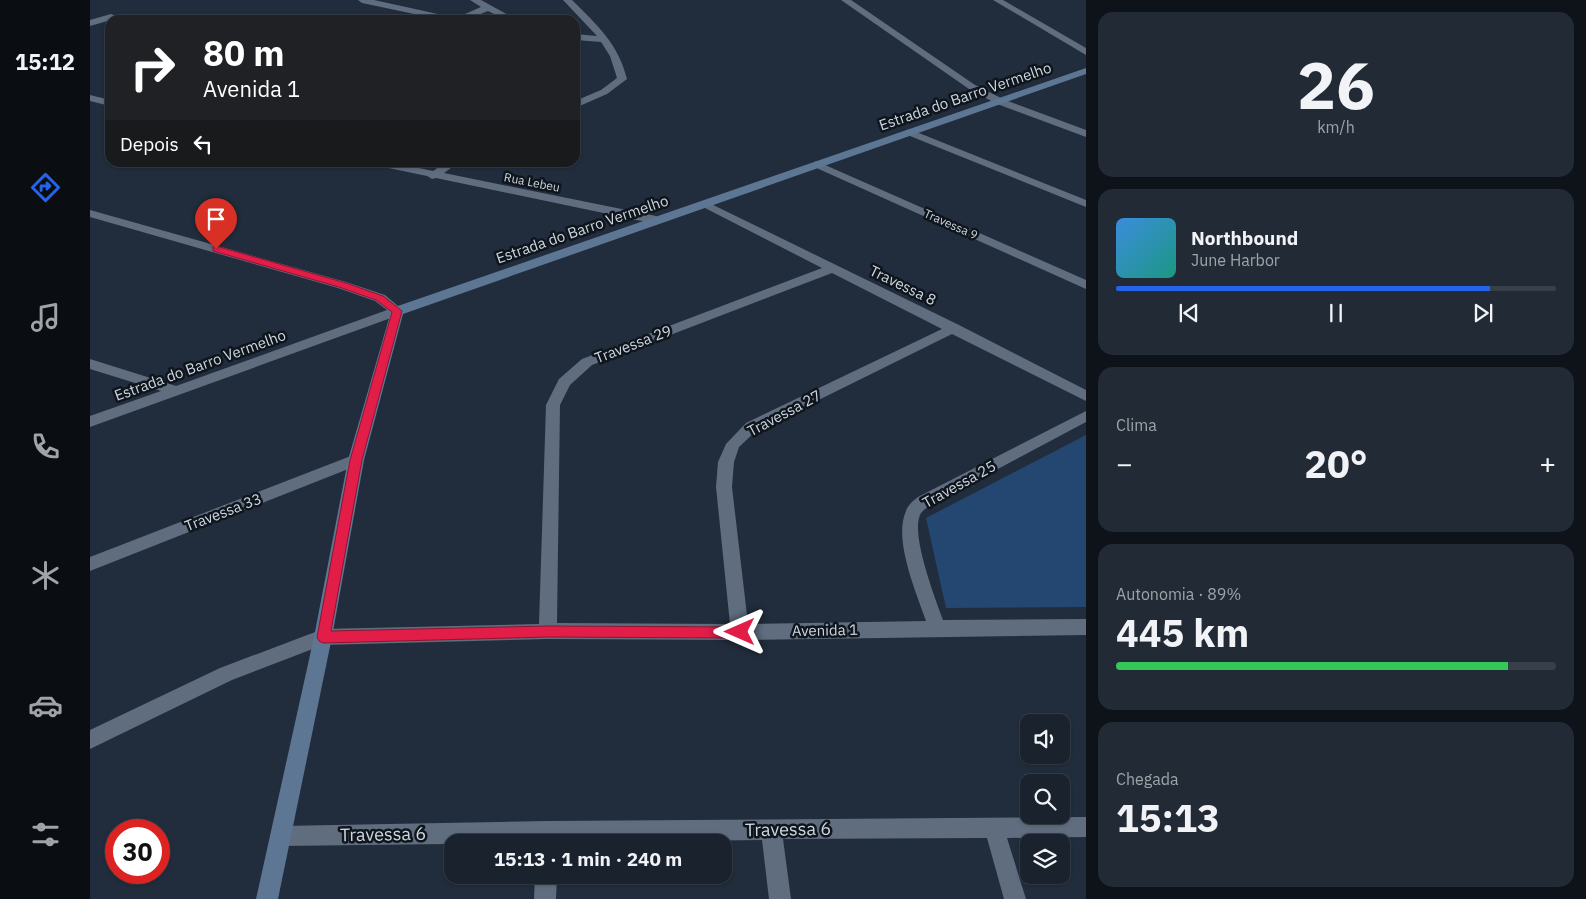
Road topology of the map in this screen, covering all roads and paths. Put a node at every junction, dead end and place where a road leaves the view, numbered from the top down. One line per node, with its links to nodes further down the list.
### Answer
1 (362, 0): 7 (street)
2 (474, 0): 6 (street)
3 (567, 0): 13 (street)
4 (846, 0): 19 (street)
5 (997, 0): 14 (street)
6 (487, 8): 8 (street); 9 (street)
7 (432, 15)
8 (469, 15)
9 (502, 15)
10 (105, 19): 11 (street)
11 (90, 23)
12 (580, 37): 13 (street)
13 (606, 40): 18 (street)
14 (1086, 52)
15 (1086, 71): 19 (street, Estrada do Barro Vermelho)
16 (90, 98): 17 (street)
17 (105, 102)
18 (580, 102)
19 (1001, 102): 20 (street, Estrada do Barro Vermelho); 21 (street)
20 (909, 132): 22 (street, Estrada do Barro Vermelho); 27 (street)
21 (1086, 134)
22 (816, 164): 26 (street, Estrada do Barro Vermelho); 31 (street, Travessa 9)
23 (395, 167): 25 (street, Rua Lebeu)
24 (446, 167): 25 (street)
25 (432, 176): 29 (street, Rua Lebeu)
26 (705, 204): 29 (street, Estrada do Barro Vermelho); 30 (street, Travessa 8)
27 (1086, 204)
28 (90, 212): 32 (street)
29 (656, 220): 32 (street, Estrada do Barro Vermelho)
30 (831, 268): 33 (street, Travessa 8); 43 (street, Travessa 29)
31 (1086, 285)
32 (397, 311): 35 (street, Estrada do Barro Vermelho); 39 (street)
33 (954, 328): 36 (street, Travessa 8); 44 (street, Travessa 27)
34 (90, 364): 35 (street)
35 (177, 391): 38 (street, Estrada do Barro Vermelho)
36 (1086, 396)
37 (1086, 416): 41 (street, Travessa 25)
38 (90, 422)
39 (356, 460): 40 (street, Travessa 33); 45 (street)
40 (90, 564)
41 (937, 628): 42 (street, Avenida 1); 44 (street, Avenida 1)
42 (1086, 628)
43 (548, 631): 44 (street, Avenida 1); 45 (street, Avenida 1)
44 (740, 632)
45 (323, 637): 46 (street, Avenida 1); 51 (street)
46 (90, 740)
47 (994, 827): 48 (street, Travessa 6); 49 (street, Travessa 6); 57 (street)
48 (1086, 827)
49 (771, 829): 50 (street, Travessa 6); 56 (street)
50 (631, 834)
51 (281, 836): 52 (street, Travessa 6); 54 (street)
52 (444, 837)
53 (546, 884): 55 (street)
54 (267, 899)
55 (546, 899)
56 (780, 899)
57 (1015, 899)

